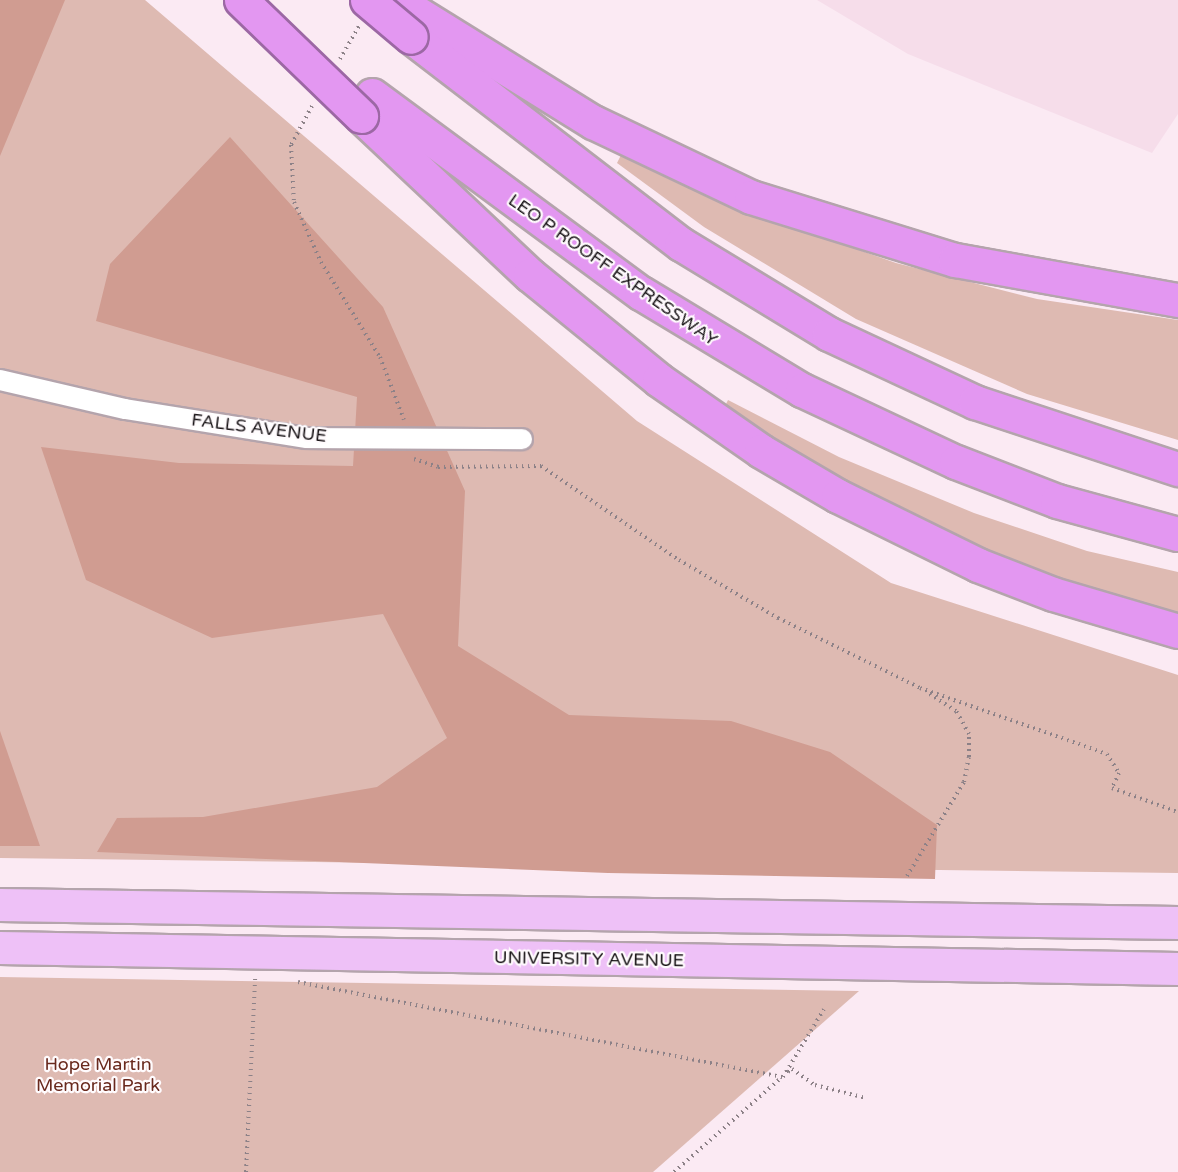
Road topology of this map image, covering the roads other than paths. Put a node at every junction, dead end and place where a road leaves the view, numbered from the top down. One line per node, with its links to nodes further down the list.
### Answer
1 (240, 0): 5 (highway, bridge)
2 (255, 0): 5 (highway, LEO P ROOFF EXPRESSWAY)
3 (365, 10): 4 (highway, bridge)
4 (410, 18): 6 (highway); 9 (highway)
5 (366, 106): 10 (highway, LEO P ROOFF EXPRESSWAY); 11 (highway)
6 (1178, 300)
7 (0, 380): 8 (street, FALLS AVENUE)
8 (522, 440)
9 (1178, 469)
10 (1178, 534)
11 (1178, 631)
12 (0, 905): 13 (main road)
13 (1178, 923)
14 (0, 948): 15 (main road, UNIVERSITY AVENUE)
15 (1178, 969)

